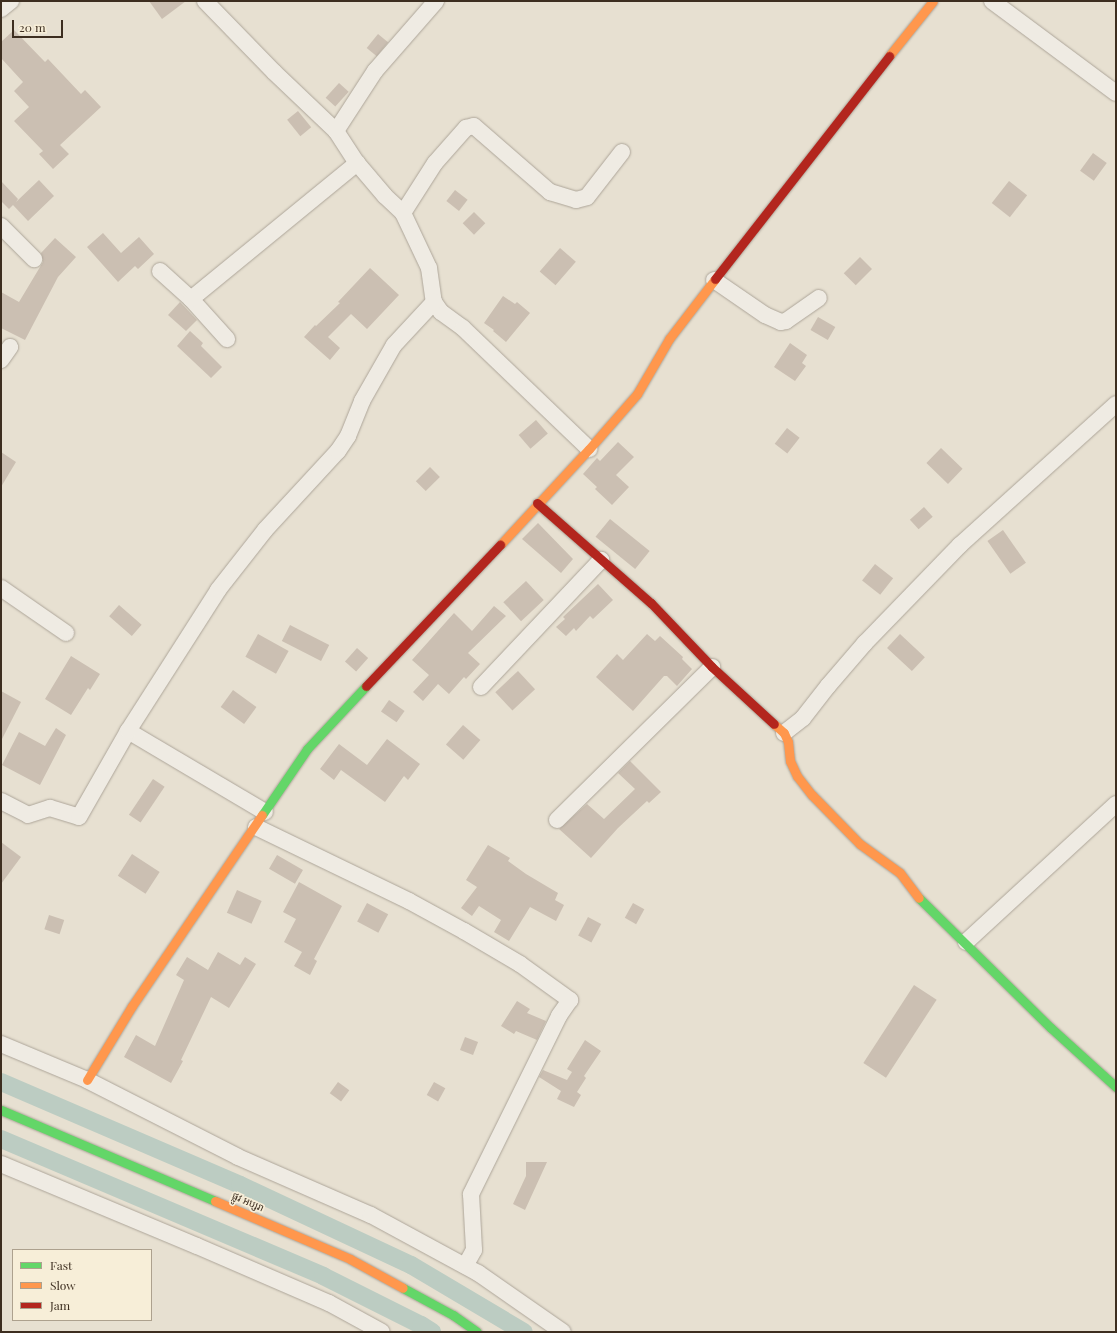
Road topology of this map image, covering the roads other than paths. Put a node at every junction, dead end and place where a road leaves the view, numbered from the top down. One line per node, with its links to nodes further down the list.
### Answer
1 (11, 1): 6 (street)
2 (205, 1): 8 (street)
3 (436, 1): 8 (street)
4 (933, 1): 15 (street)
5 (992, 1): 7 (street)
6 (1, 9)
7 (1116, 93)
8 (336, 131): 10 (street)
9 (622, 152): 11 (street)
10 (357, 163): 11 (street); 17 (street)
11 (403, 213): 18 (street)
12 (1, 226): 13 (street)
13 (34, 259)
14 (160, 271): 17 (street)
15 (714, 280): 16 (street); 23 (street)
16 (819, 298)
17 (191, 299): 19 (street)
18 (434, 302): 23 (street); 30 (street)
19 (227, 339)
20 (10, 347): 21 (street)
21 (1, 360)
22 (1116, 404): 31 (street)
23 (589, 449): 24 (street)
24 (537, 503): 25 (street); 34 (street)
25 (601, 560): 28 (street); 29 (street)
26 (1, 588): 27 (street)
27 (66, 633)
28 (712, 667): 31 (street); 35 (street)
29 (481, 687)
30 (128, 731): 32 (street); 34 (street)
31 (784, 733): 37 (street)
32 (1, 801)
33 (1116, 804): 37 (street)
34 (265, 812): 36 (street)
35 (556, 820)
36 (256, 827): 39 (street); 43 (street)
37 (966, 942): 40 (street)
38 (1, 1044): 39 (street)
39 (87, 1080): 43 (street)
40 (1116, 1087)
41 (1, 1110): 45 (street, ផ្លូវ អប្សរា)
42 (1, 1164): 44 (street)
43 (465, 1266): 46 (street)
44 (382, 1332)
45 (477, 1332)
46 (563, 1332)

